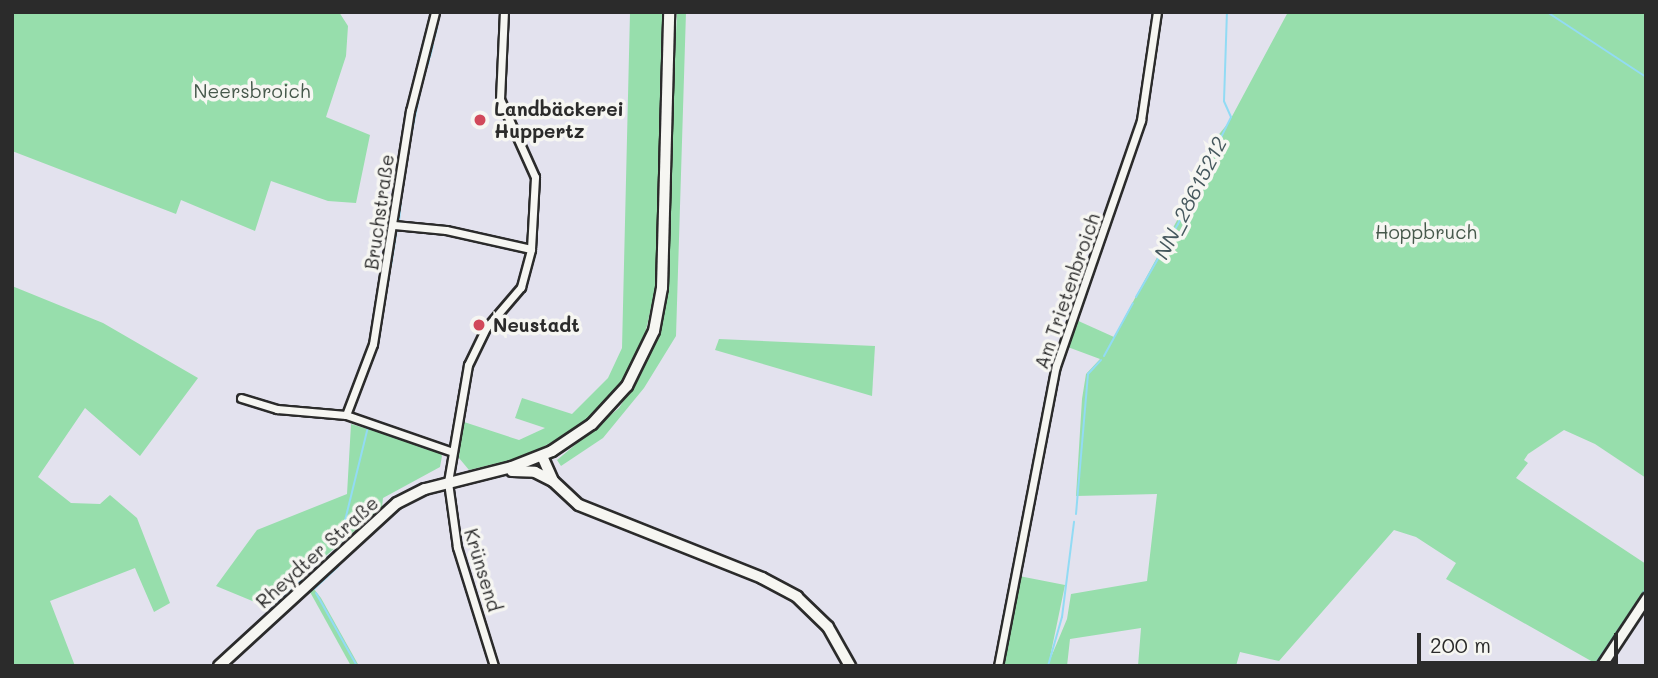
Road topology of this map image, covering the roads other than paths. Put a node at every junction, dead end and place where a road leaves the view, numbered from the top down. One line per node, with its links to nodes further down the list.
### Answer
1 (435, 12): 5 (street, Bruchstraße)
2 (504, 12): 6 (street)
3 (669, 12): 10 (main road)
4 (1157, 12): 18 (street, Am Trietenbroich)
5 (394, 225): 6 (street); 8 (street, Bruchstraße)
6 (531, 249): 9 (street)
7 (241, 398): 8 (street)
8 (346, 415): 9 (street)
9 (450, 451): 13 (street)
10 (542, 456): 11 (main road); 12 (main road)
11 (494, 472): 12 (main road); 13 (main road, Rheydter Straße)
12 (553, 481): 17 (main road)
13 (448, 482): 15 (main road, Rheydter Straße); 16 (street, Krünsend)
14 (1646, 598): 19 (street)
15 (219, 666)
16 (494, 666)
17 (850, 666)
18 (998, 666)
19 (1601, 666)

